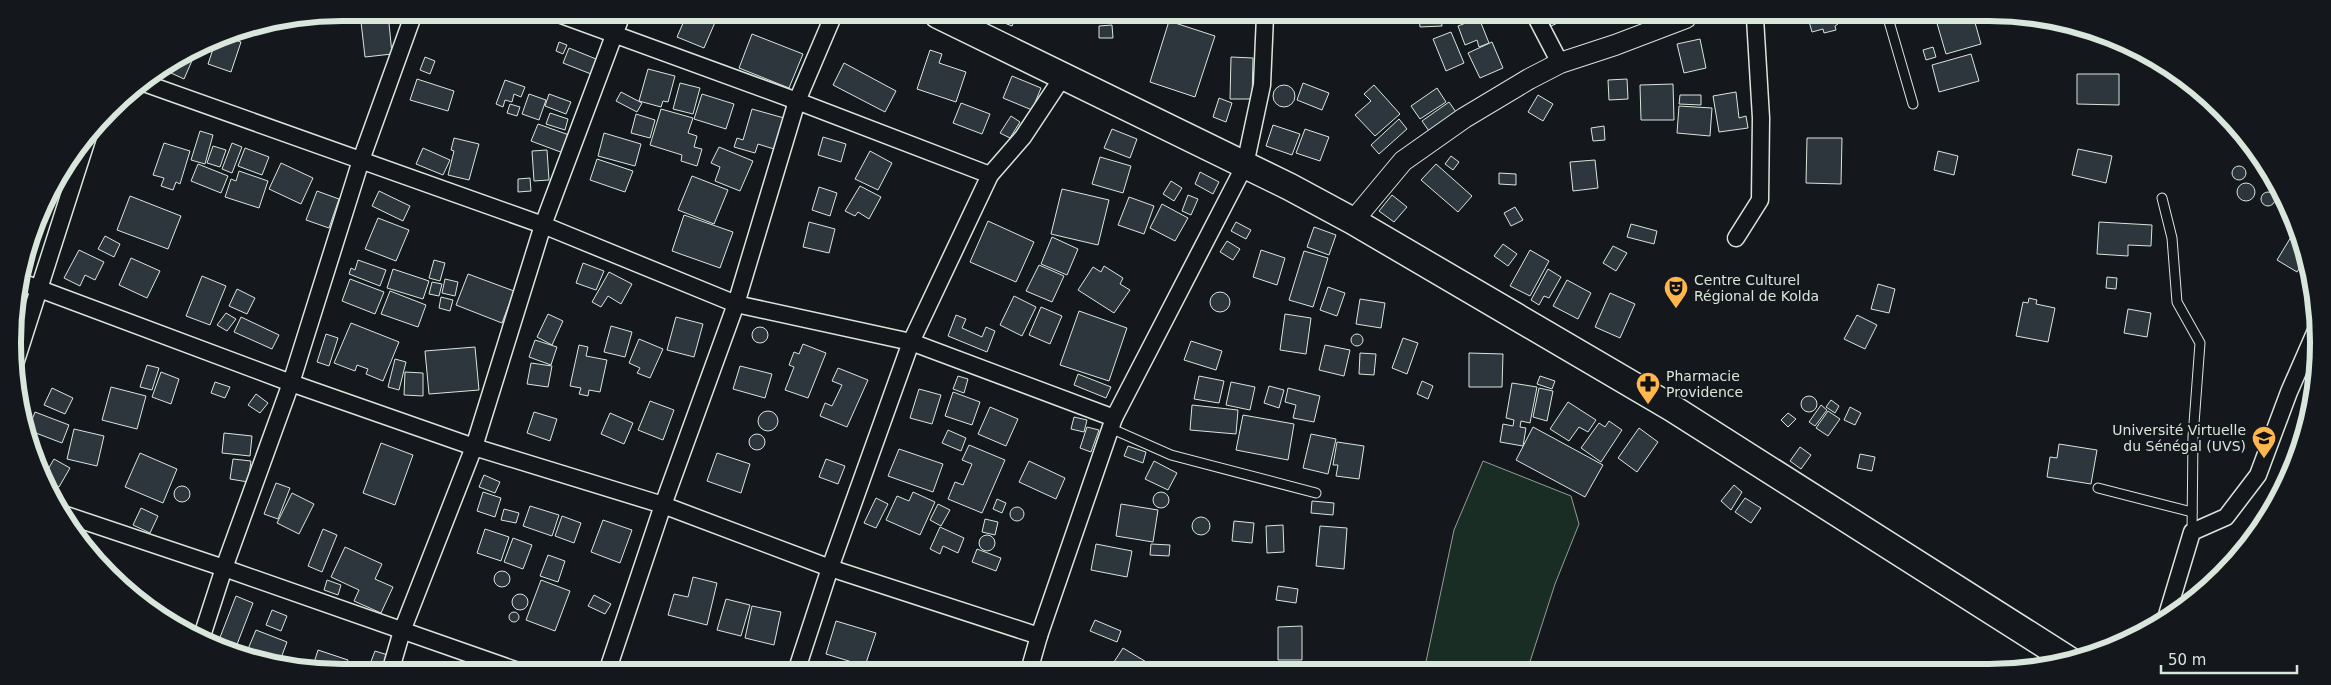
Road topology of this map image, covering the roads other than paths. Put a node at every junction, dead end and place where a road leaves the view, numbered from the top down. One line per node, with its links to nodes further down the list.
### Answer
1 (411, 21): 18 (street)
2 (578, 21): 11 (street)
3 (619, 21): 11 (street)
4 (831, 21): 15 (street)
5 (951, 21): 13 (main road)
6 (1265, 21): 19 (street)
7 (1538, 21): 12 (street)
8 (1671, 21): 12 (street)
9 (1755, 21): 24 (street)
10 (1889, 21): 16 (lane)
11 (614, 34): 15 (street); 23 (street)
12 (1560, 64): 22 (street)
13 (1064, 75): 19 (main road); 20 (street)
14 (151, 85): 18 (street)
15 (797, 100): 20 (street); 27 (street)
16 (1913, 104)
17 (82, 154): 26 (street)
18 (361, 160): 23 (street); 31 (street)
19 (1245, 165): 22 (main road); 32 (street)
20 (990, 175): 28 (street)
21 (2162, 198): 37 (lane)
22 (1352, 221): 46 (main road)
23 (543, 224): 27 (street); 33 (street)
24 (1736, 238)
25 (26, 284): 26 (street)
26 (40, 290): 30 (street); 31 (street)
27 (736, 304): 28 (street); 36 (street)
28 (911, 342): 32 (street); 41 (street)
29 (2310, 344): 39 (street)
30 (21, 346)
31 (291, 383): 33 (street); 40 (street)
32 (1112, 423): 35 (lane); 45 (street)
33 (474, 447): 36 (street); 43 (street)
34 (2098, 488): 37 (lane)
35 (1316, 493)
36 (663, 505): 41 (street); 49 (street)
37 (2192, 512): 39 (lane)
38 (73, 517): 40 (street)
39 (2192, 532): 42 (street)
40 (224, 568): 43 (street); 44 (street)
41 (830, 568): 45 (street); 50 (street)
42 (2169, 609)
43 (402, 631): 47 (street); 48 (street)
44 (203, 632)
45 (1039, 636): 51 (street)
46 (2062, 655)
47 (392, 664)
48 (498, 664)
49 (610, 664)
50 (799, 664)
51 (1031, 664)

